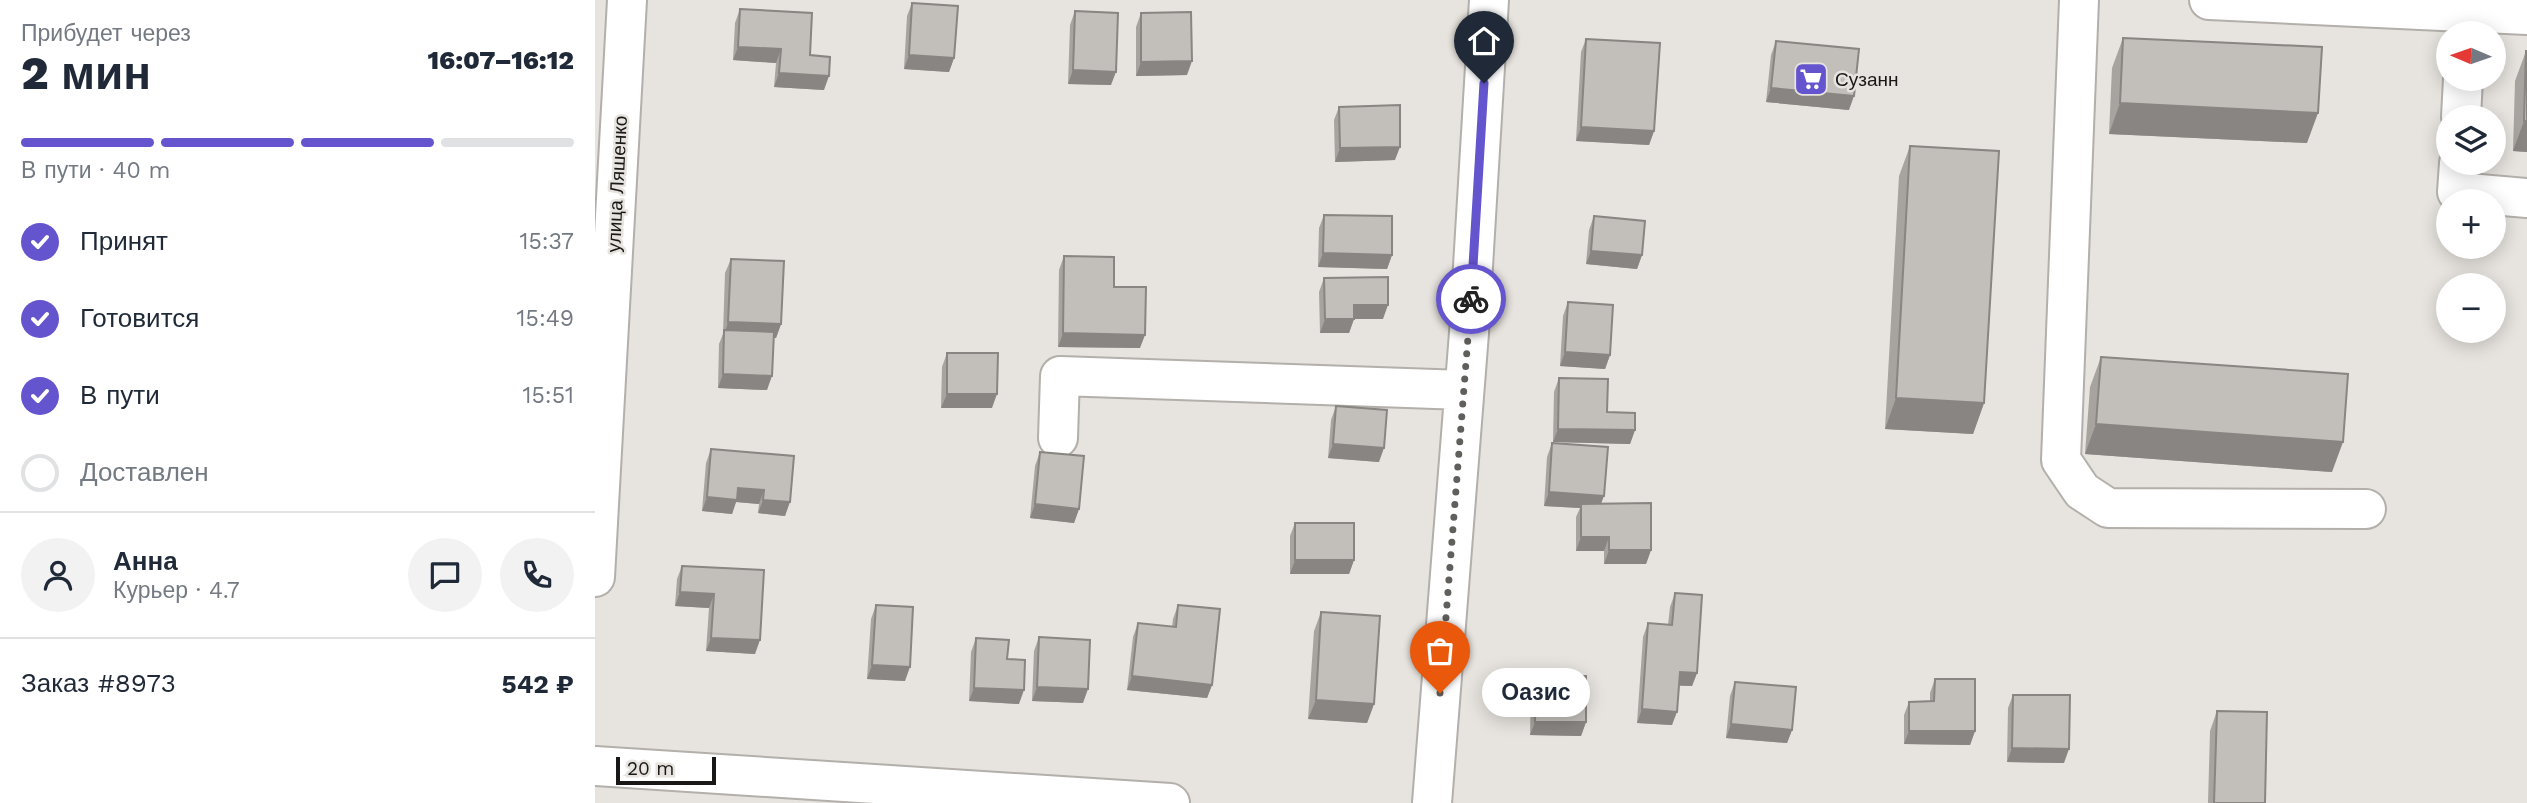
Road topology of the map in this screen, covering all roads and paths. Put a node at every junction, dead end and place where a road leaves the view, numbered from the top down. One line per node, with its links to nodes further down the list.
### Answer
1 (627, 0): 14 (street, улица Ляшенко)
2 (1489, 0): 11 (street)
3 (2079, 0): 13 (street)
4 (2209, 0): 5 (street)
5 (2347, 4): 7 (street)
6 (2527, 15): 8 (street)
7 (2453, 21)
8 (2481, 21)
9 (2458, 175): 10 (street)
10 (2527, 198)
11 (1464, 390): 12 (street); 17 (street)
12 (1058, 438)
13 (2366, 509)
14 (595, 577)
15 (595, 765): 16 (street)
16 (1170, 803)
17 (1432, 803)

